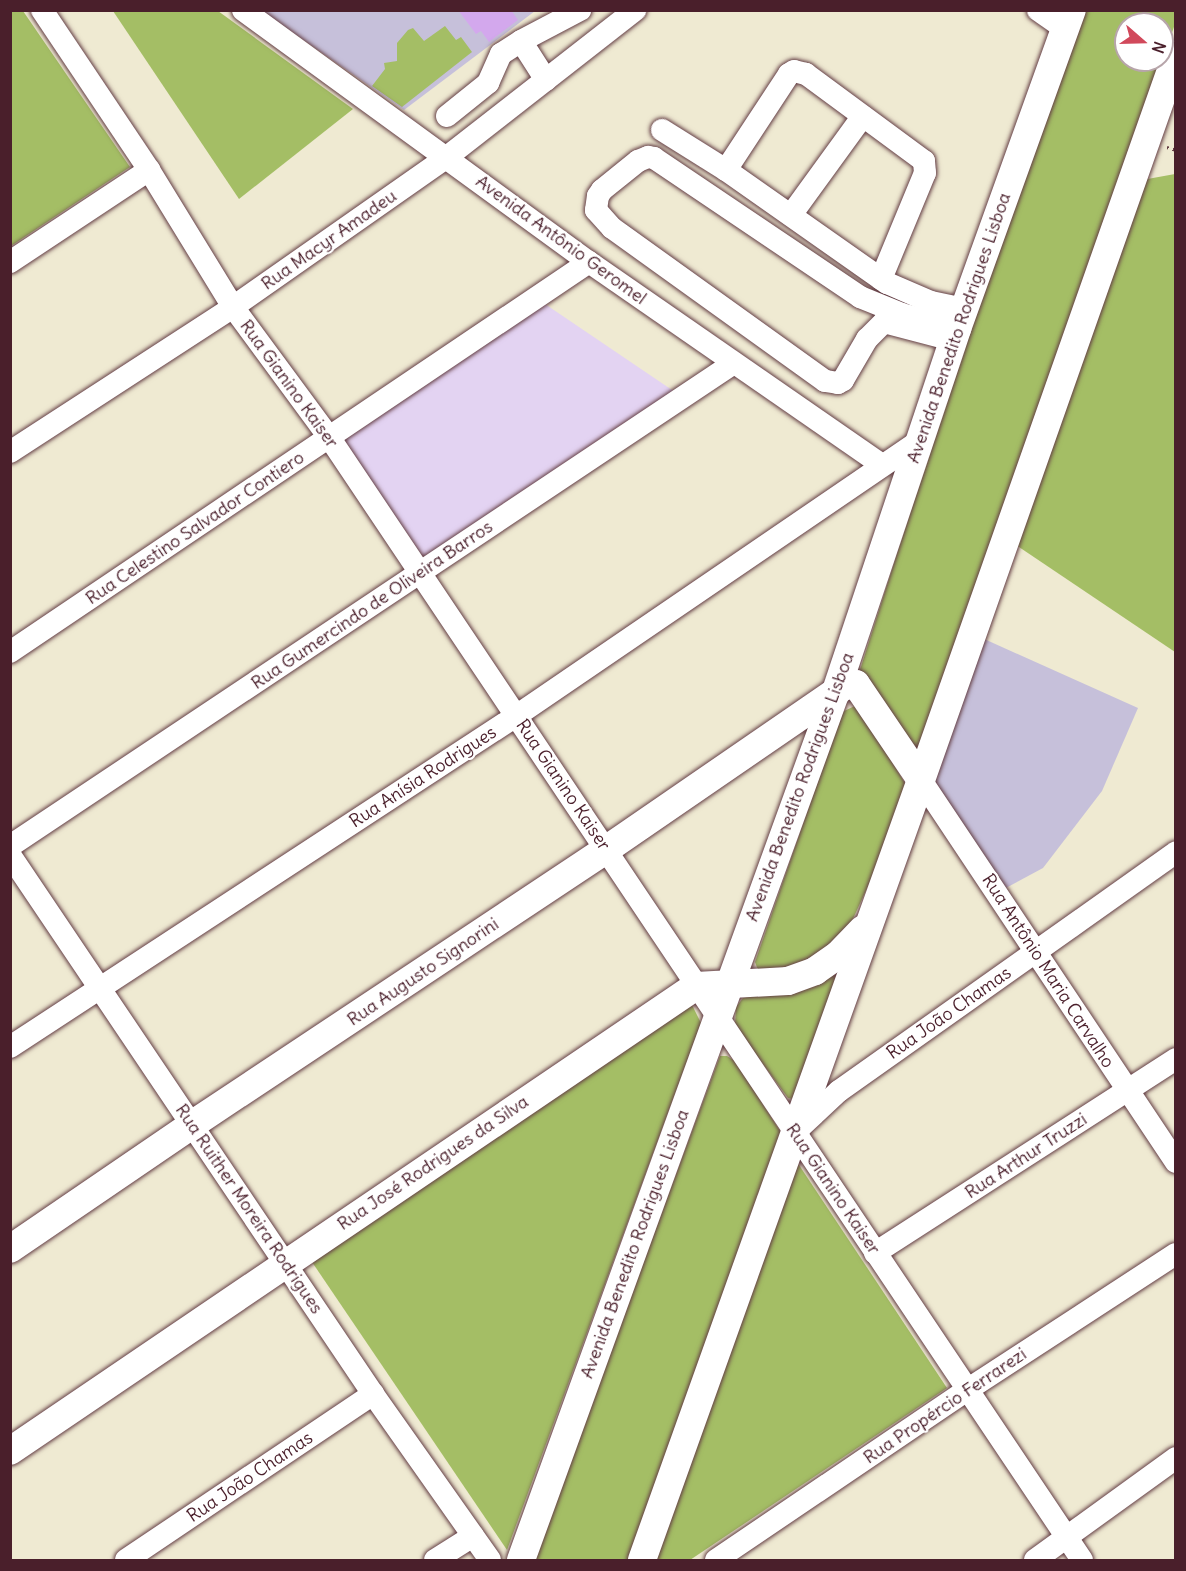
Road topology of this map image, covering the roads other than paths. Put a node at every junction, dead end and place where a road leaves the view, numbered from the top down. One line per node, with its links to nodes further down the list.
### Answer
1 (42, 10): 14 (street, Rua Gianino Kaiser)
2 (243, 10): 13 (street, Avenida Antônio Geromel)
3 (580, 10): 7 (street)
4 (635, 10): 9 (street, Rua Macyr Amadeu)
5 (1038, 10): 6 (street)
6 (1068, 20): 21 (main road, Avenida Benedito Rodrigues Lisboa)
7 (521, 41): 9 (street); 11 (street)
8 (1176, 56): 32 (main road)
9 (546, 80): 13 (street, Rua Macyr Amadeu)
10 (863, 116): 15 (street); 16 (street); 19 (street)
11 (447, 117)
12 (662, 130): 15 (street)
13 (447, 157): 18 (street, Avenida Antônio Geromel); 20 (street, Rua Macyr Amadeu)
14 (149, 170): 17 (street); 20 (street, Rua Gianino Kaiser)
15 (726, 170): 16 (street)
16 (791, 215): 19 (street)
17 (10, 262)
18 (589, 262): 23 (street, Avenida Antônio Geromel); 24 (street, Rua Celestino Salvador Contiero)
19 (884, 281): 21 (street)
20 (233, 307): 24 (street, Rua Gianino Kaiser); 26 (street, Rua Macyr Amadeu)
21 (959, 324): 22 (street); 25 (main road, Avenida Benedito Rodrigues Lisboa)
22 (922, 325): 22 (street)
23 (734, 363): 27 (street, Avenida Antônio Geromel); 28 (street, Rua Gumercindo de Oliveira Barros)
24 (329, 437): 28 (street, Rua Gianino Kaiser); 29 (street, Rua Celestino Salvador Contiero)
25 (920, 440): 27 (street, Rua Anísia Rodrigues); 30 (main road, Avenida Benedito Rodrigues Lisboa)
26 (10, 452)
27 (882, 465): 31 (street, Rua Anísia Rodrigues)
28 (420, 573): 31 (street, Rua Gianino Kaiser); 33 (street, Rua Gumercindo de Oliveira Barros)
29 (10, 652)
30 (835, 694): 32 (main road); 34 (main road, Rua Augusto Signorini); 39 (main road, Avenida Benedito Rodrigues Lisboa)
31 (516, 716): 34 (street, Rua Gianino Kaiser); 41 (street, Rua Anísia Rodrigues)
32 (921, 780): 37 (main road); 38 (street, Rua Antônio Maria Carvalho)
33 (10, 846)
34 (607, 849): 40 (street, Rua Gianino Kaiser); 48 (main road, Rua Augusto Signorini)
35 (1176, 852): 38 (street, Rua João Chamas)
36 (10, 855): 41 (street, Rua Ruither Moreira Rodrigues)
37 (869, 921): 39 (main road); 45 (main road)
38 (1038, 951): 46 (street, Rua João Chamas); 47 (street, Rua Antônio Maria Carvalho)
39 (730, 984): 40 (main road); 42 (main road, Avenida Benedito Rodrigues Lisboa)
40 (696, 986): 42 (street, Rua Gianino Kaiser); 54 (main road, Rua José Rodrigues da Silva)
41 (99, 987): 43 (street, Rua Anísia Rodrigues); 48 (street, Rua Ruither Moreira Rodrigues)
42 (717, 1017): 49 (street, Rua Gianino Kaiser); 64 (main road, Avenida Benedito Rodrigues Lisboa)
43 (10, 1047)
44 (1176, 1059): 47 (street, Rua Arthur Truzzi)
45 (814, 1072): 46 (street); 49 (main road)
46 (839, 1091): 49 (street, Rua João Chamas)
47 (1127, 1091): 50 (street, Rua Antônio Maria Carvalho); 52 (street, Rua Arthur Truzzi)
48 (193, 1124): 51 (main road, Rua Augusto Signorini); 54 (street, Rua Ruither Moreira Rodrigues)
49 (794, 1134): 52 (street, Rua Gianino Kaiser); 65 (main road)
50 (1176, 1162)
51 (10, 1249)
52 (875, 1252): 55 (street, Rua Gianino Kaiser)
53 (1176, 1254): 55 (street, Rua Propércio Ferrarezi)
54 (285, 1263): 56 (street, Rua Ruither Moreira Rodrigues); 57 (main road, Rua José Rodrigues da Silva)
55 (967, 1390): 60 (street, Rua Gianino Kaiser); 66 (street, Rua Propércio Ferrarezi)
56 (373, 1394): 59 (street, Rua Ruither Moreira Rodrigues); 61 (street, Rua João Chamas)
57 (10, 1451)
58 (1176, 1458): 60 (street)
59 (473, 1536): 62 (street); 63 (street, Rua Ruither Moreira Rodrigues)
60 (1067, 1538): 67 (street); 68 (street, Rua Gianino Kaiser)
61 (126, 1560)
62 (435, 1560)
63 (490, 1560)
64 (521, 1560)
65 (642, 1560)
66 (716, 1560)
67 (1035, 1560)
68 (1082, 1560)

